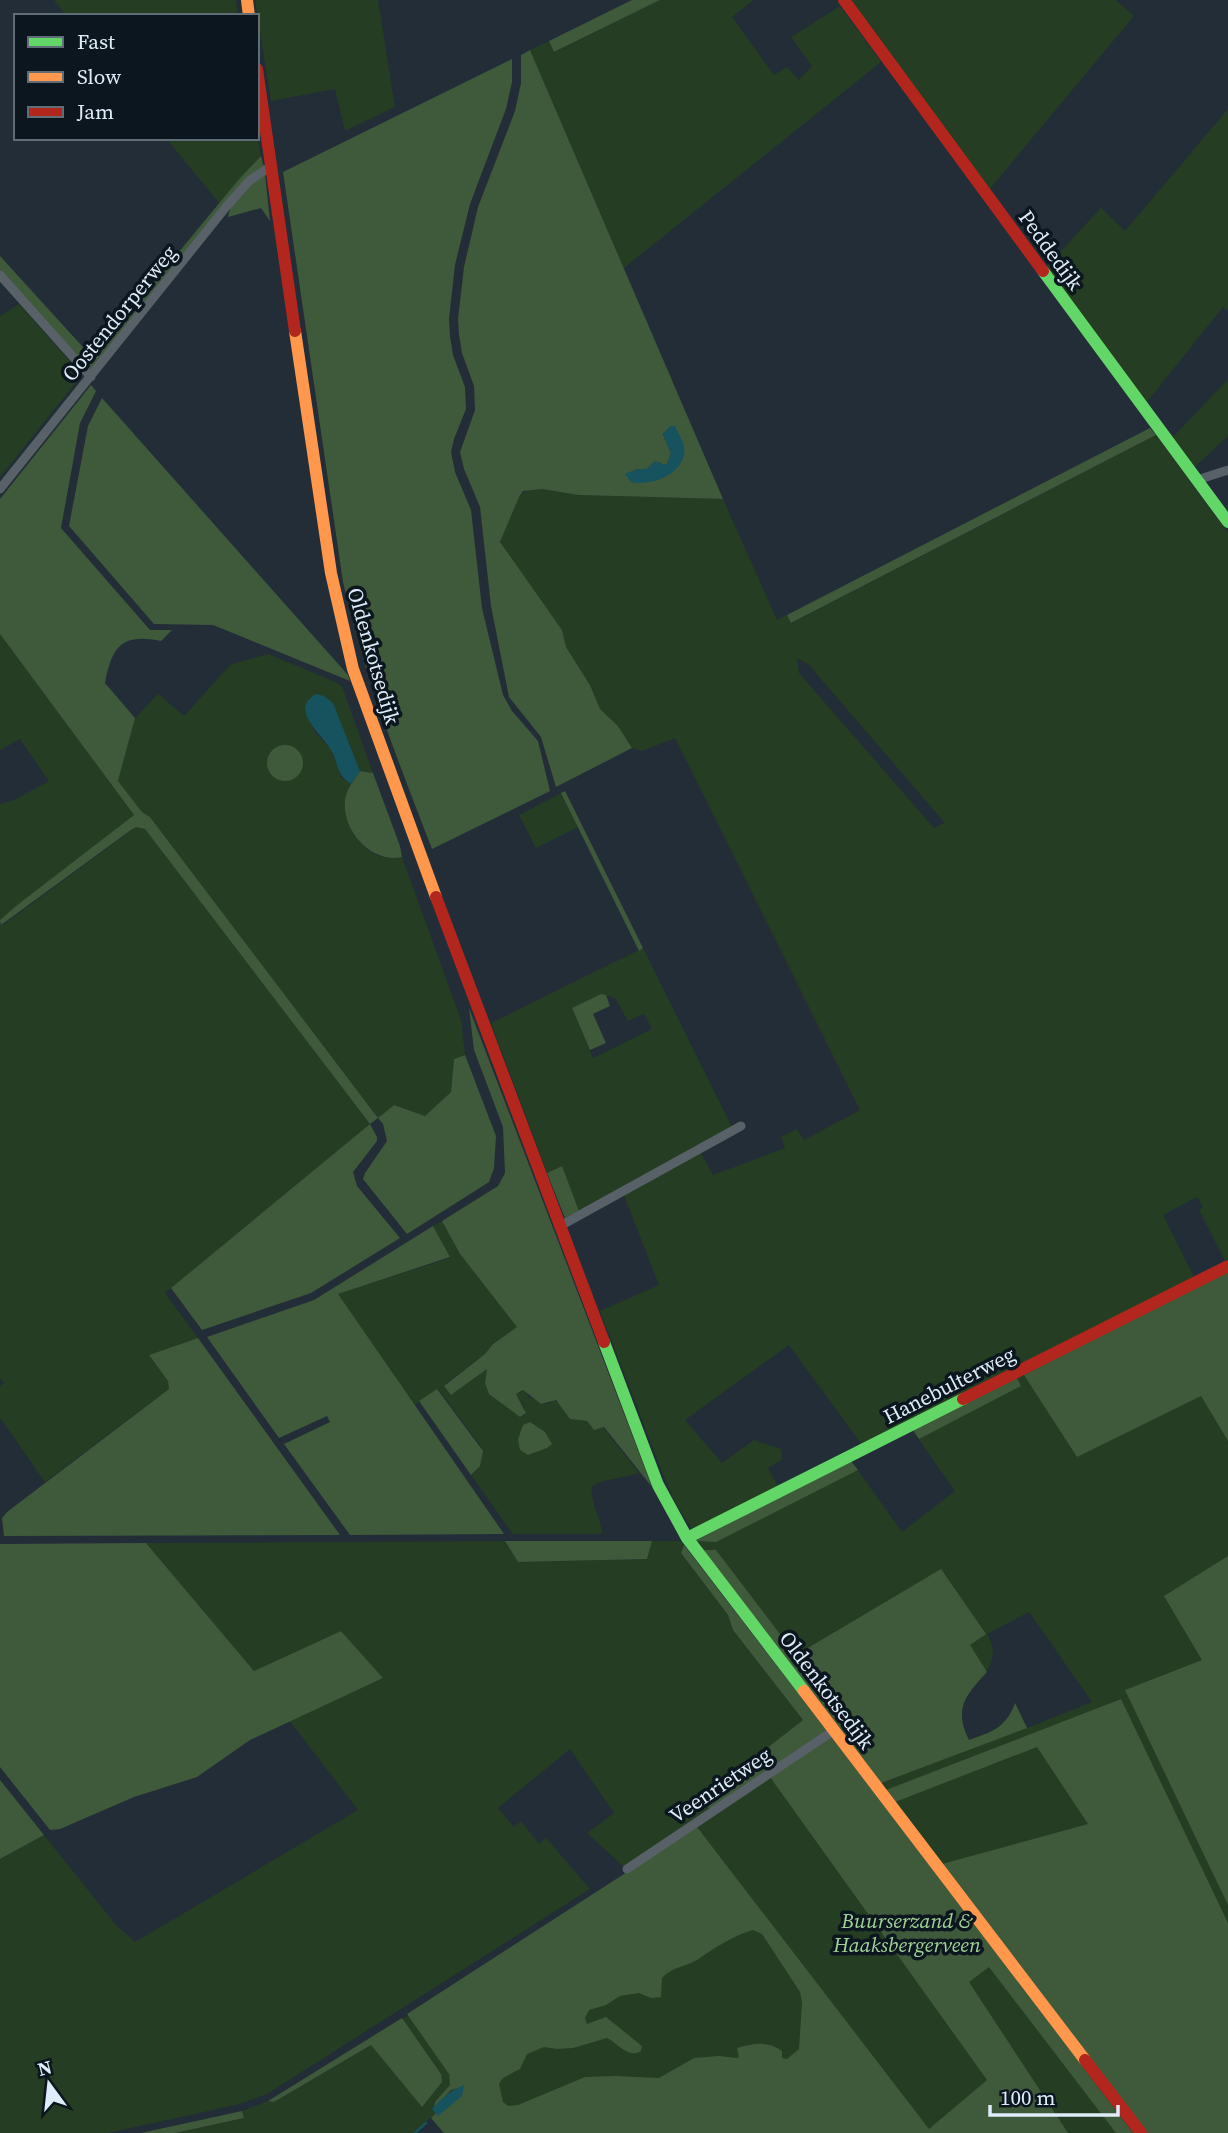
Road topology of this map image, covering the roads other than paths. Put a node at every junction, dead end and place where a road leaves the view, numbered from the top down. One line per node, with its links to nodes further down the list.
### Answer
1 (844, 0): 7 (street, Peddedijk)
2 (259, 83): 3 (street, Oldenkotsedijk)
3 (271, 166): 5 (street, Oostendorperweg); 11 (street, Oldenkotsedijk)
4 (0, 275): 5 (street)
5 (91, 377): 8 (street, Oostendorperweg)
6 (1228, 470): 7 (street)
7 (1197, 480): 9 (street, Peddedijk)
8 (0, 489)
9 (1228, 522)
10 (741, 1126): 11 (street)
11 (560, 1226): 13 (street, Oldenkotsedijk)
12 (1228, 1266): 13 (street, Hanebulterweg)
13 (687, 1538): 14 (street, Oldenkotsedijk)
14 (833, 1731): 15 (street, Veenrietweg); 16 (street, Oldenkotsedijk)
15 (626, 1869)
16 (1141, 2133)

